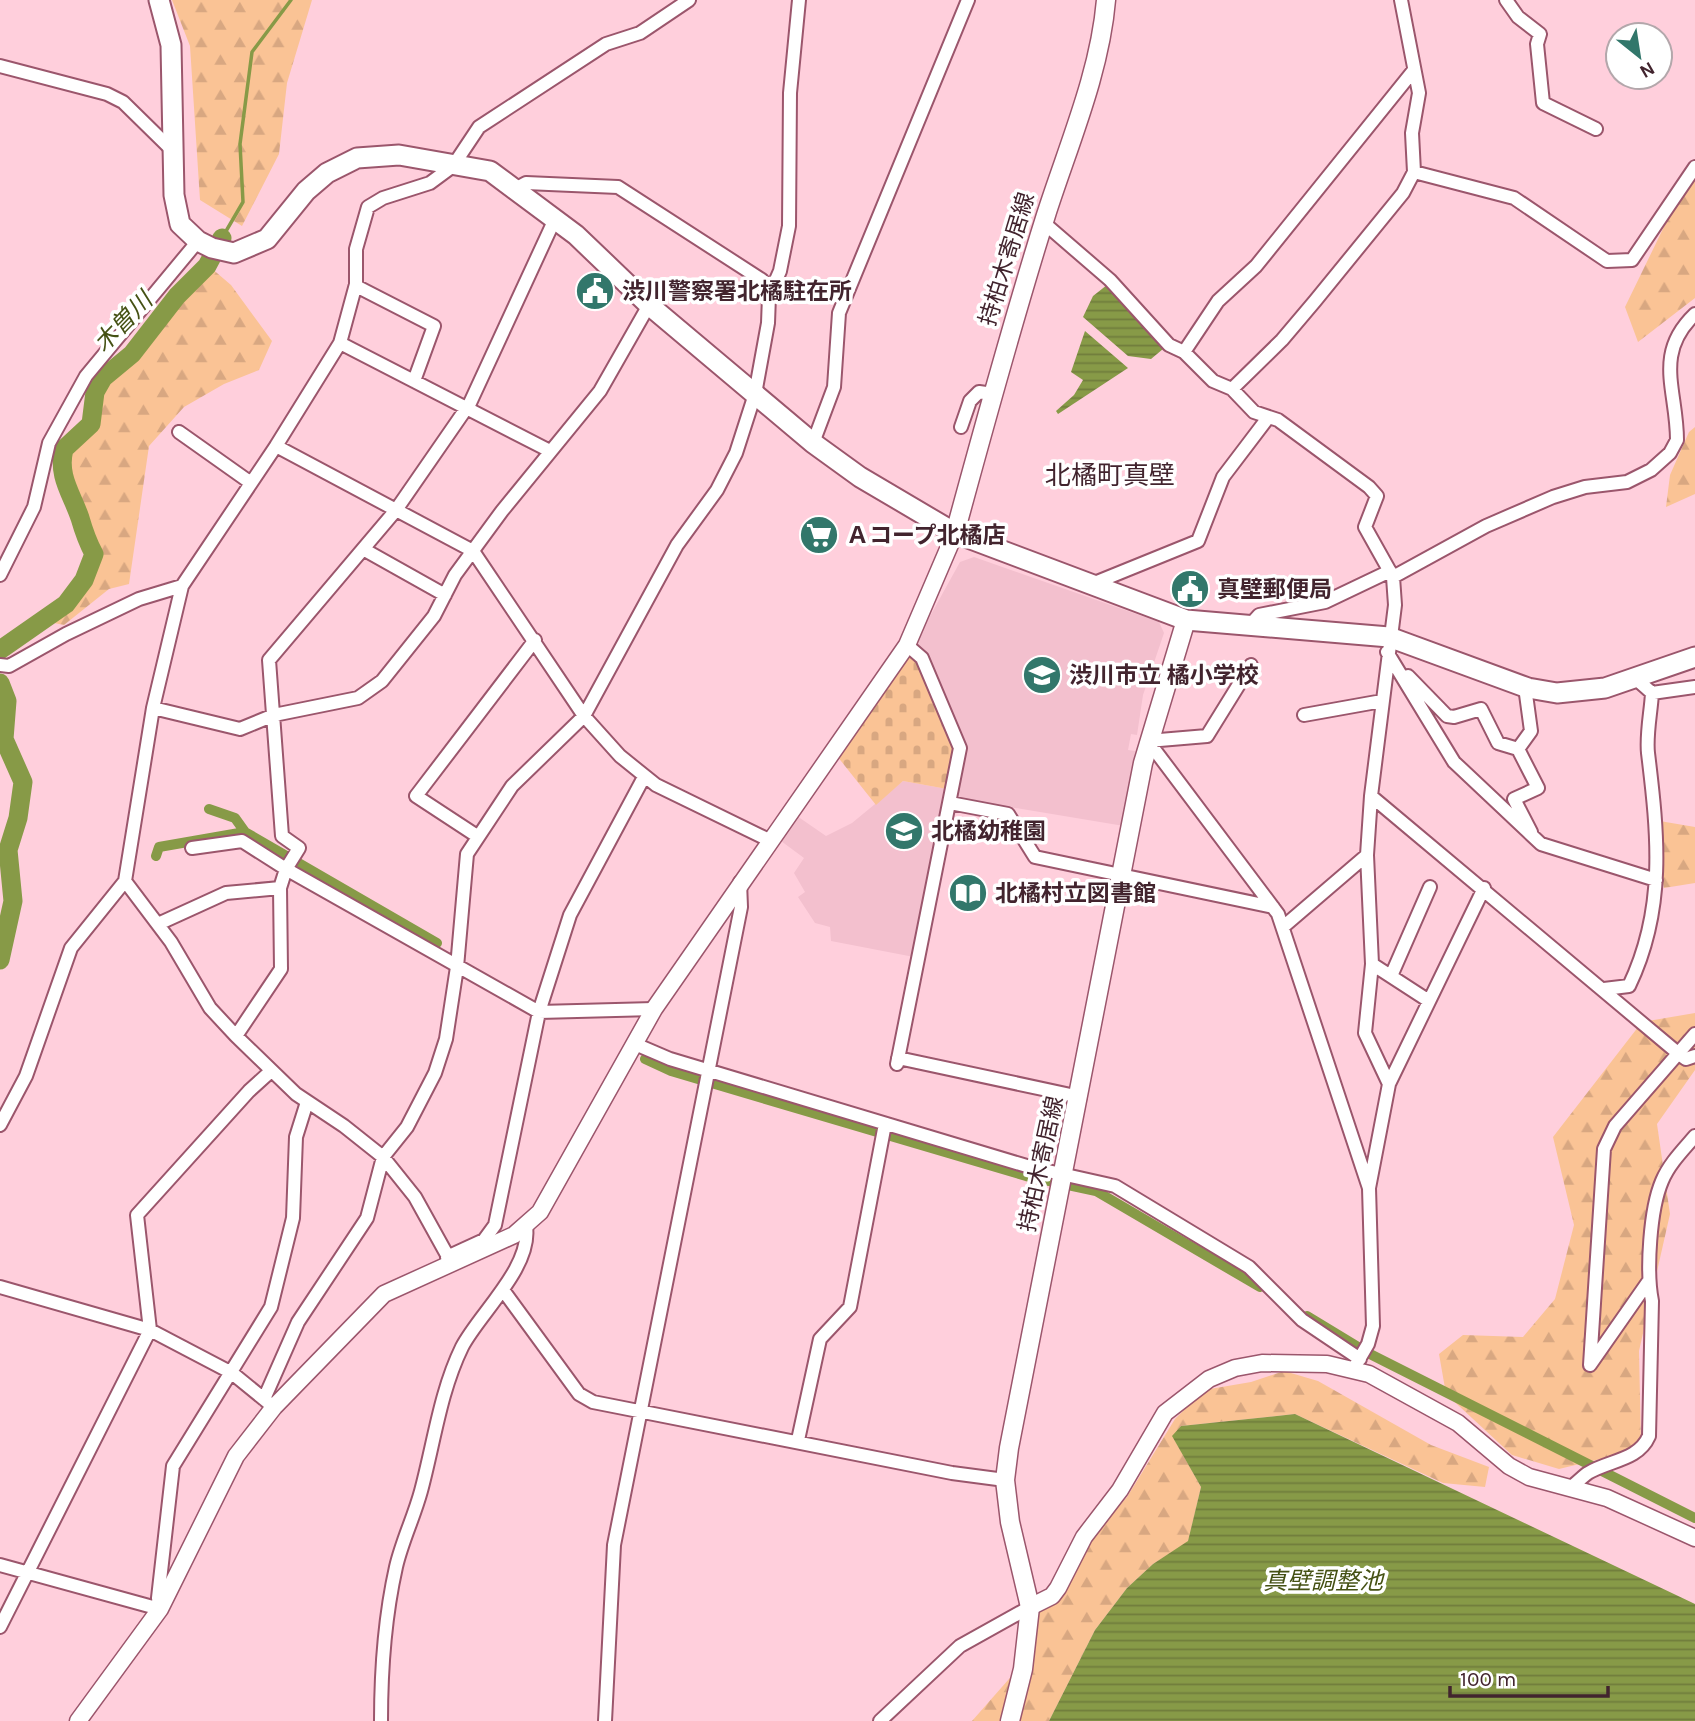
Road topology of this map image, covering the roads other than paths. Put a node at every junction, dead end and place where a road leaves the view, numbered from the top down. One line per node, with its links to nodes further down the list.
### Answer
1 (159, 0): 11 (main road)
2 (689, 0): 12 (street)
3 (799, 0): 20 (street)
4 (968, 0): 33 (street)
5 (1106, 0): 17 (main road, 持柏木寄居線)
6 (1401, 0): 9 (street)
7 (1506, 0): 10 (street)
8 (0, 66): 11 (street)
9 (1414, 70): 14 (street); 24 (street)
10 (1596, 129)
11 (175, 153): 18 (main road)
12 (453, 166): 15 (main road); 18 (main road); 19 (street)
13 (1695, 167): 14 (street)
14 (1415, 172): 26 (street)
15 (515, 190): 16 (main road); 20 (street)
16 (554, 221): 21 (main road); 29 (street)
17 (1044, 223): 24 (street); 28 (main road, 持柏木寄居線)
18 (202, 243): 42 (street)
19 (356, 286): 23 (street); 25 (street)
20 (769, 296): 27 (street)
21 (649, 305): 27 (main road); 35 (street)
22 (1695, 314): 41 (street)
23 (340, 343): 25 (street); 34 (street)
24 (1184, 352): 26 (street)
25 (414, 381): 29 (street)
26 (1232, 389): 30 (street)
27 (755, 394): 33 (main road); 63 (street)
28 (993, 394): 31 (street); 38 (main road, 持柏木寄居線)
29 (466, 408): 35 (street); 37 (street)
30 (1267, 419): 41 (street); 43 (street)
31 (961, 427)
32 (179, 432): 36 (street)
33 (813, 443): 38 (main road)
34 (276, 446): 36 (street); 37 (street)
35 (550, 451): 40 (street)
36 (251, 483): 44 (street)
37 (396, 510): 39 (street); 40 (street)
38 (955, 533): 43 (main road); 50 (street)
39 (363, 549): 45 (street); 61 (street)
40 (473, 551): 45 (street); 48 (street)
41 (1392, 574): 47 (street); 49 (street)
42 (0, 575)
43 (1092, 584): 46 (main road)
44 (182, 586): 53 (street); 60 (street)
45 (444, 595): 61 (street)
46 (1186, 620): 47 (main road); 64 (main road, 持柏木寄居線)
47 (1250, 625): 49 (main road)
48 (535, 640): 63 (street); 69 (street)
49 (1388, 644): 54 (street); 56 (main road); 59 (street)
50 (907, 645): 68 (street); 71 (street)
51 (1695, 657): 55 (main road)
52 (1251, 665): 64 (street)
53 (3, 666)
54 (1403, 677): 65 (street); 70 (street)
55 (1635, 678): 56 (main road); 58 (street)
56 (1525, 687): 65 (street)
57 (1695, 687): 58 (street)
58 (1652, 693): 76 (street)
59 (1382, 701): 62 (street); 67 (street)
60 (153, 708): 61 (street); 77 (street)
61 (274, 715): 74 (street)
62 (1304, 715)
63 (584, 716): 66 (street); 69 (street)
64 (1148, 741): 75 (main road, 持柏木寄居線); 82 (street)
65 (1518, 749): 70 (street)
66 (644, 777): 71 (street); 91 (street)
67 (1371, 796): 73 (street); 81 (street)
68 (950, 803): 75 (street); 100 (street)
69 (477, 836): 86 (street)
70 (1535, 838): 76 (street)
71 (769, 840): 78 (street)
72 (192, 848): 74 (street)
73 (1367, 855): 84 (street); 85 (street)
74 (287, 867): 80 (street); 86 (street)
75 (1121, 874): 82 (street); 100 (main road, 持柏木寄居線)
76 (1656, 880): 88 (street)
77 (125, 881): 83 (street); 102 (street)
78 (740, 882): 90 (street); 98 (street)
79 (1430, 887): 87 (street)
80 (280, 888): 83 (street); 93 (street)
81 (1484, 888): 88 (street); 89 (street)
82 (1273, 906): 84 (street)
83 (158, 925): 93 (street)
84 (1283, 927): 108 (street)
85 (1373, 964): 87 (street); 99 (street)
86 (457, 967): 91 (street); 106 (street)
87 (1391, 976): 89 (street)
88 (1604, 989): 95 (street)
89 (1429, 1001): 99 (street)
90 (654, 1009): 91 (street); 94 (street)
91 (539, 1012): 110 (street)
92 (1695, 1034): 95 (street)
93 (236, 1036): 97 (street)
94 (635, 1044): 98 (street); 109 (street)
95 (1679, 1054): 96 (street); 111 (street)
96 (1695, 1056)
97 (271, 1070): 101 (street); 114 (street)
98 (710, 1072): 104 (street); 118 (street)
99 (1389, 1084): 108 (street)
100 (1080, 1097): 107 (main road, 持柏木寄居線)
101 (307, 1102): 106 (street); 116 (street)
102 (4, 1115): 103 (street)
103 (0, 1125)
104 (884, 1126): 107 (street); 119 (street)
105 (1695, 1136): 111 (street)
106 (383, 1157): 110 (street); 117 (street)
107 (1062, 1182): 115 (street); 120 (main road, 持柏木寄居線)
108 (1369, 1188): 115 (street)
109 (526, 1227): 110 (street); 113 (street)
110 (449, 1259): 117 (street)
111 (1648, 1282): 121 (street)
112 (0, 1287): 114 (street)
113 (503, 1290): 118 (street); 129 (street)
114 (150, 1330): 116 (street); 124 (street)
115 (1361, 1356): 121 (street); 125 (street)
116 (232, 1373): 117 (street); 126 (street)
117 (269, 1403): 126 (street)
118 (640, 1412): 119 (street); 130 (street)
119 (798, 1440): 120 (street)
120 (1005, 1479): 125 (main road, 持柏木寄居線)
121 (1571, 1487): 122 (street)
122 (1695, 1538)
123 (0, 1565): 124 (street)
124 (27, 1572): 126 (street); 127 (street)
125 (1030, 1606): 131 (street); 132 (main road, 持柏木寄居線)
126 (160, 1609): 128 (street)
127 (0, 1627)
128 (78, 1721)
129 (381, 1721)
130 (605, 1721)
131 (880, 1721)
132 (1010, 1721)

